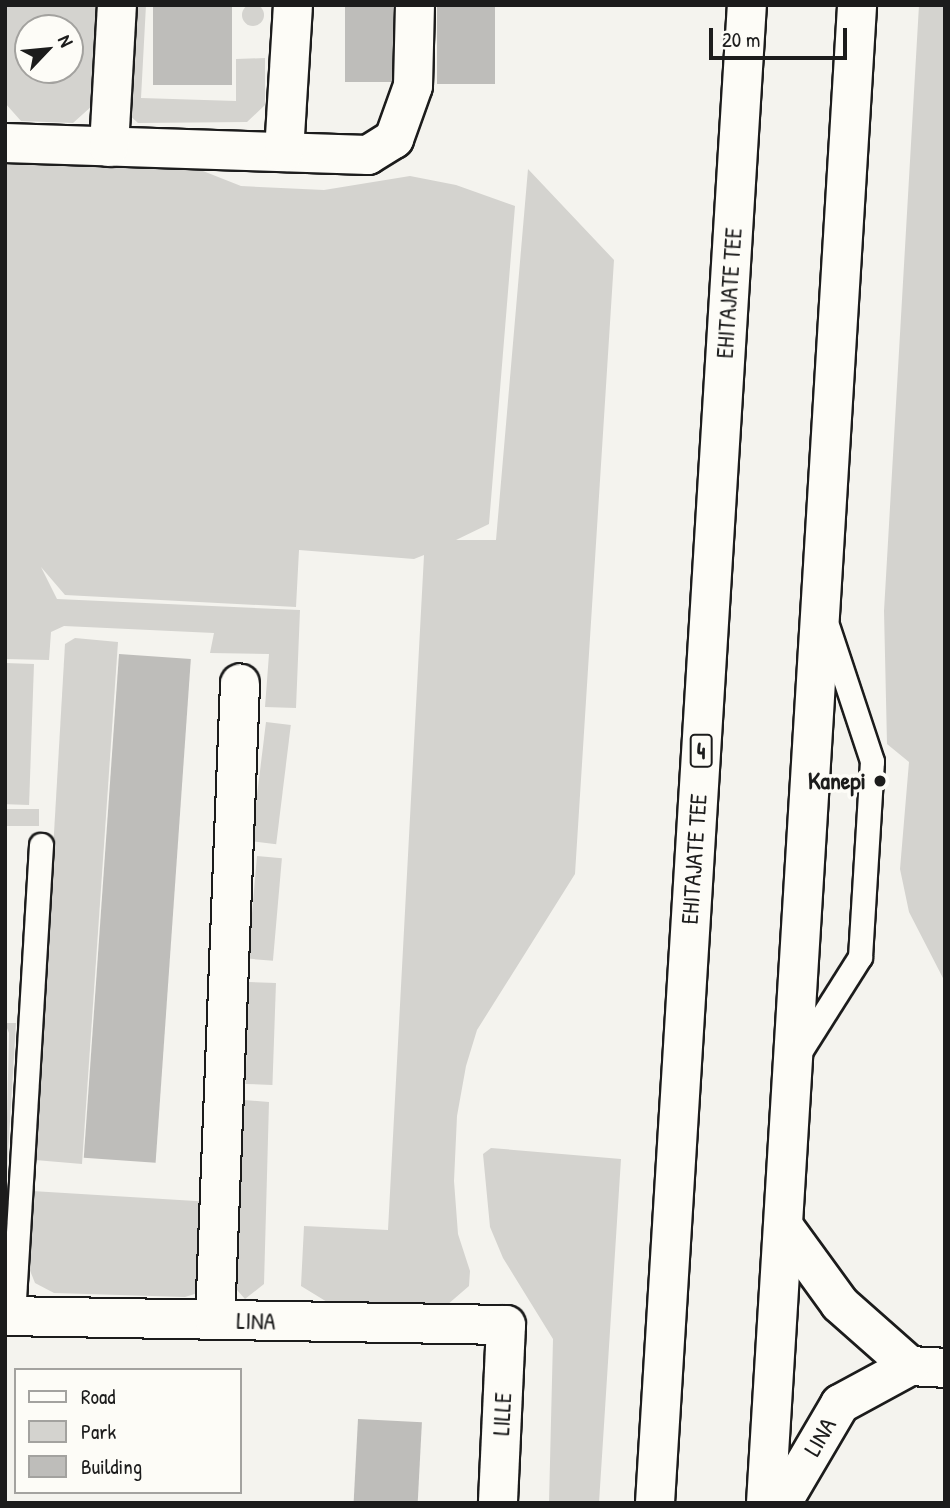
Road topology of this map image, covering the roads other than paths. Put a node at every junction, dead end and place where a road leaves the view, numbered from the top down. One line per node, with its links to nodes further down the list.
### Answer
1 (117, 5): 7 (main road)
2 (293, 5): 8 (main road)
3 (415, 5): 8 (main road)
4 (747, 5): 18 (main road, EHITAJATE TEE / 4)
5 (857, 5): 9 (main road)
6 (5, 143): 7 (main road)
7 (109, 146): 8 (main road)
8 (284, 152)
9 (821, 608): 12 (main road); 12 (lane)
10 (240, 683): 15 (main road)
11 (41, 845): 14 (lane)
12 (794, 1060): 13 (main road)
13 (784, 1227): 17 (main road, LINA); 20 (main road)
14 (9, 1316): 15 (main road, LINA)
15 (215, 1320): 16 (main road, LINA)
16 (506, 1325): 19 (main road, LILLE)
17 (927, 1367): 21 (main road, LINA)
18 (654, 1501)
19 (498, 1503)
20 (766, 1503)
21 (782, 1503)

